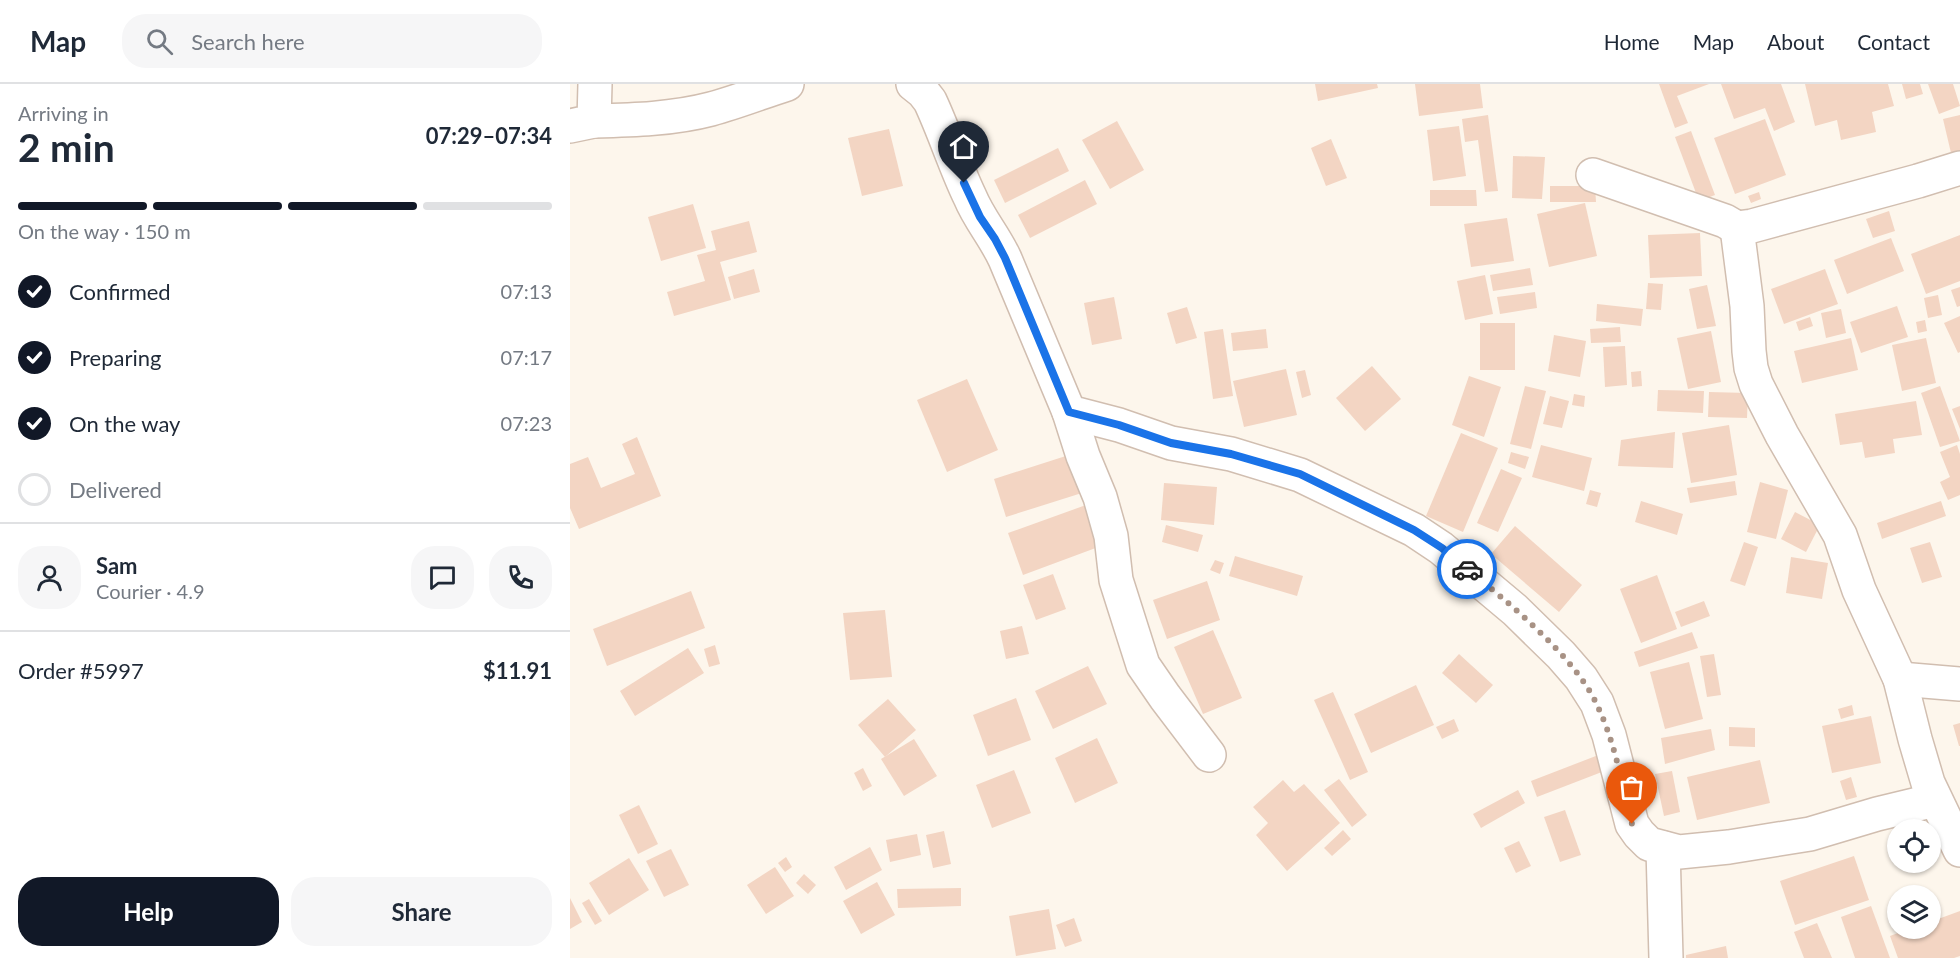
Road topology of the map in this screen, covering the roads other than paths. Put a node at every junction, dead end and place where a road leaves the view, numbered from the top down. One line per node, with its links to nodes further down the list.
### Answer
1 (595, 84): 4 (street)
2 (787, 84): 4 (street)
3 (913, 84): 8 (street)
4 (582, 123)
5 (1960, 168): 7 (street)
6 (1593, 175): 7 (street)
7 (1737, 228): 9 (street)
8 (1069, 412): 11 (street); 13 (street)
9 (1900, 679): 10 (street); 12 (street)
10 (1960, 684)
11 (1209, 755)
12 (1935, 800): 13 (street); 14 (street)
13 (1663, 848): 15 (street)
14 (1960, 850)
15 (1666, 958)

